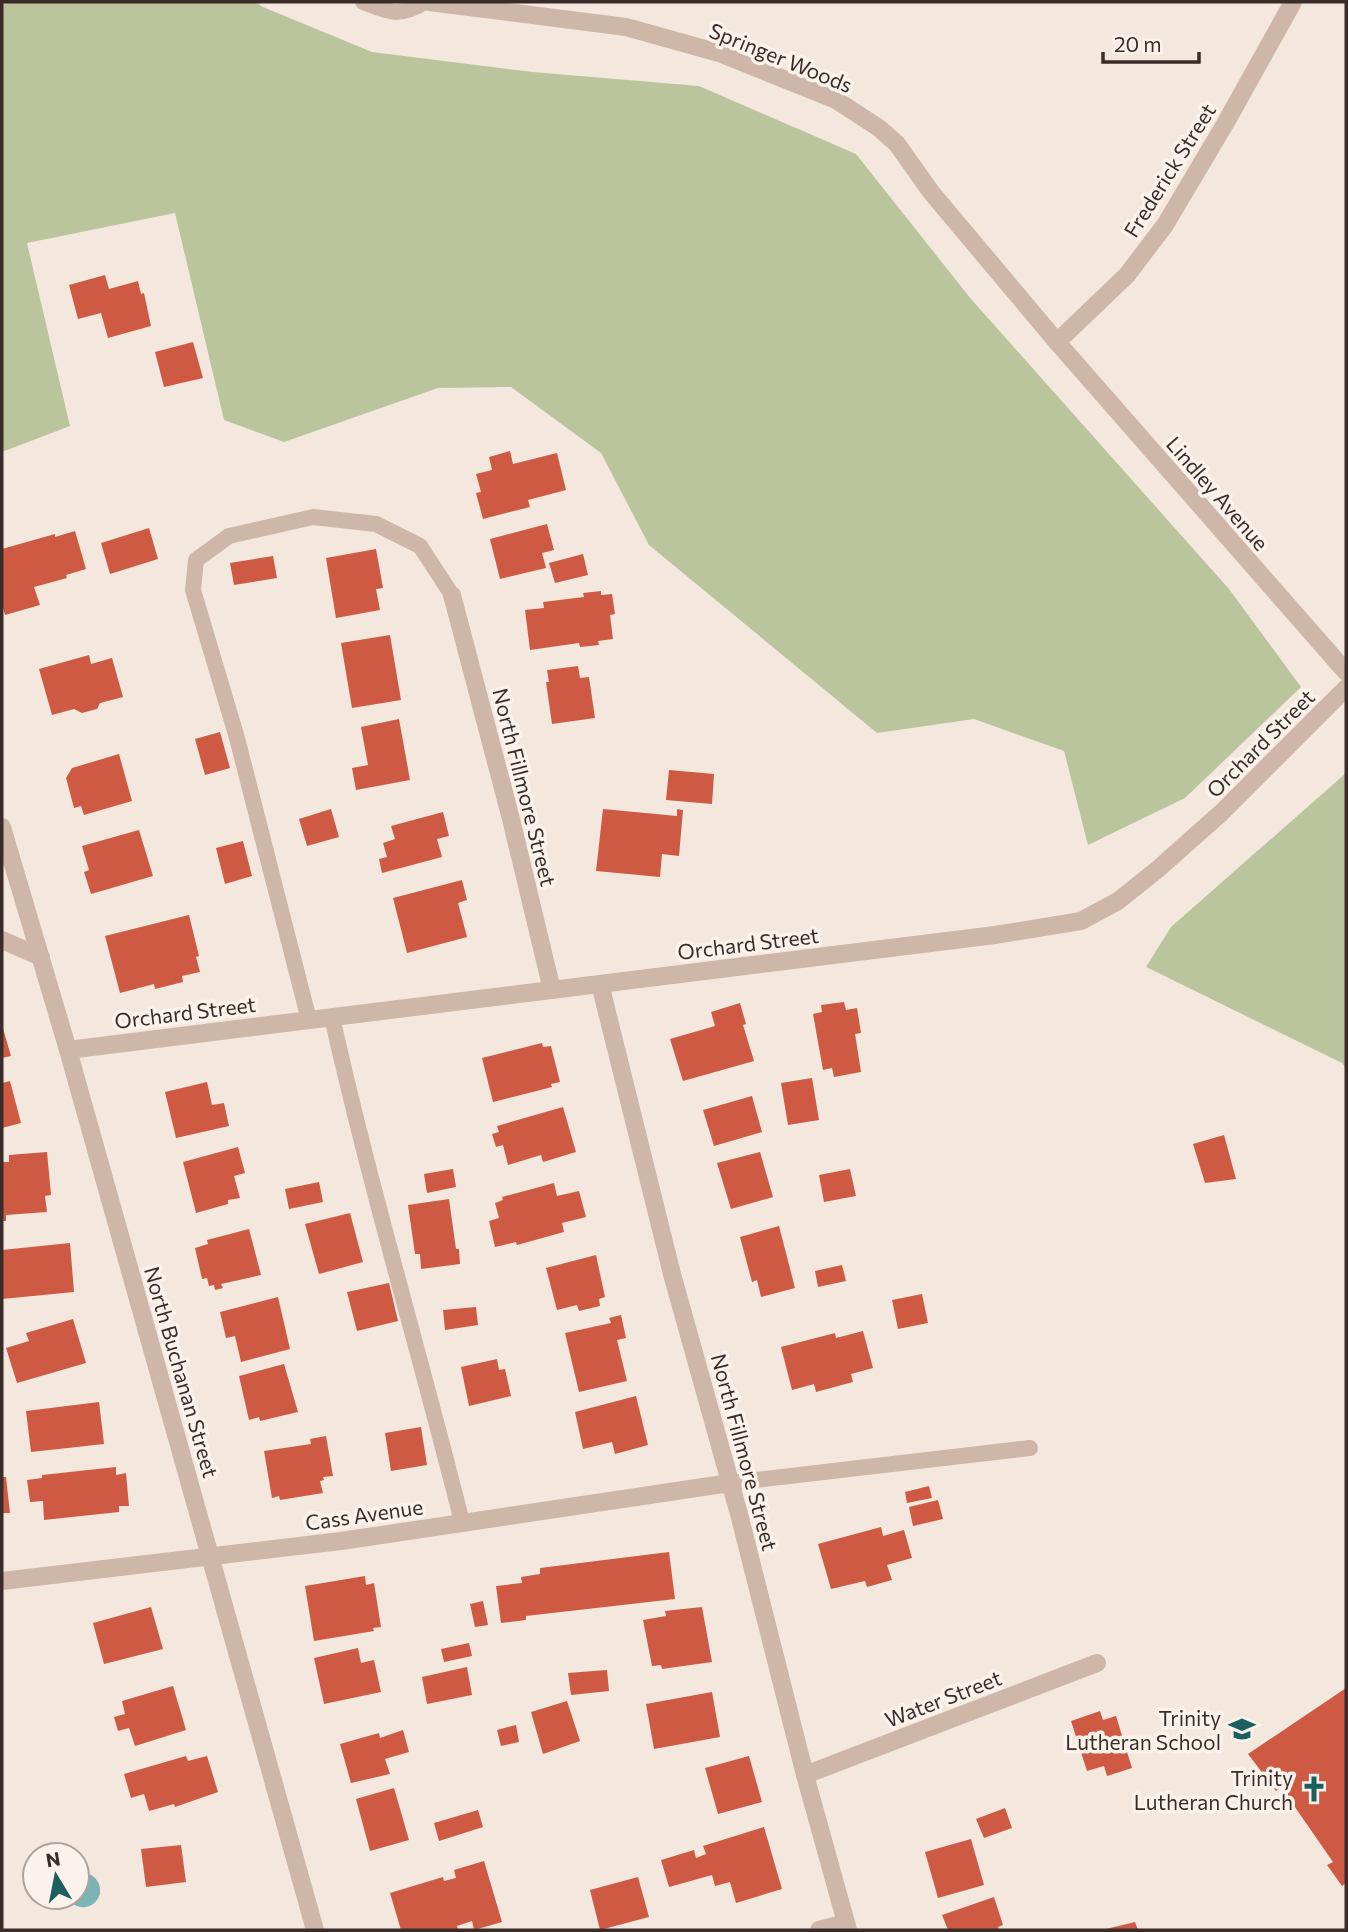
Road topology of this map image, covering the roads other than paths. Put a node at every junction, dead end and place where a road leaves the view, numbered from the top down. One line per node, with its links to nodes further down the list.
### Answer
1 (363, 2): 2 (lane)
2 (427, 2): 4 (street, Springer Woods)
3 (1293, 2): 4 (street, Frederick Street)
4 (1057, 342): 6 (street, Lindley Avenue)
5 (452, 595): 12 (street, North Fillmore Street); 14 (lane)
6 (1346, 672)
7 (1346, 688): 11 (street, Orchard Street)
8 (2, 827): 10 (street, North Buchanan Street)
9 (2, 940): 10 (street)
10 (41, 957): 15 (street, North Buchanan Street)
11 (600, 984): 12 (street, Orchard Street); 17 (street, North Fillmore Street)
12 (552, 990): 13 (street, Orchard Street)
13 (332, 1017): 14 (street, Orchard Street); 18 (lane)
14 (309, 1020): 15 (street, Orchard Street)
15 (68, 1049): 19 (street, North Buchanan Street)
16 (1030, 1448): 17 (lane)
17 (730, 1483): 18 (street, Cass Avenue); 22 (street, North Fillmore Street)
18 (462, 1522): 19 (street, Cass Avenue)
19 (210, 1556): 20 (street, Cass Avenue); 24 (street, North Buchanan Street)
20 (2, 1581)
21 (1097, 1663): 22 (street, Water Street)
22 (805, 1774): 23 (street, North Fillmore Street)
23 (847, 1926): 25 (street)
24 (315, 1930)
25 (819, 1930)

